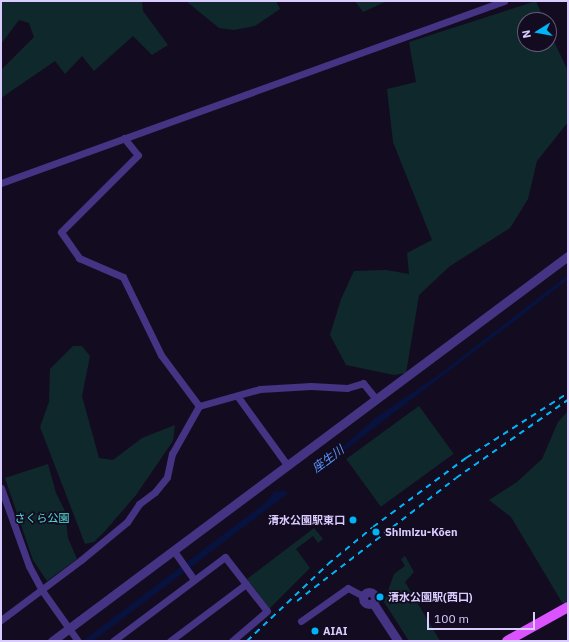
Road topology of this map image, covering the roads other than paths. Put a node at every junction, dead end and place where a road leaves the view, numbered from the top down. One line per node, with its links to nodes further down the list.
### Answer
1 (504, 1): 2 (street)
2 (124, 138): 3 (street); 7 (street)
3 (1, 183)
4 (568, 256): 6 (street)
5 (238, 397): 6 (street); 7 (street); 8 (street)
6 (376, 400): 8 (street)
7 (199, 406): 13 (street)
8 (288, 466): 10 (street)
9 (1, 488): 13 (street)
10 (174, 551): 11 (street); 18 (street)
11 (192, 578): 12 (street); 20 (street)
12 (246, 584): 21 (street); 22 (street)
13 (42, 589): 16 (street); 18 (street)
14 (363, 596): 17 (street); 23 (street)
15 (568, 607): 24 (main road)
16 (1, 620)
17 (301, 621)
18 (74, 635): 19 (street)
19 (52, 641)
20 (113, 641)
21 (170, 641)
22 (232, 641)
23 (398, 641)
24 (507, 641)

